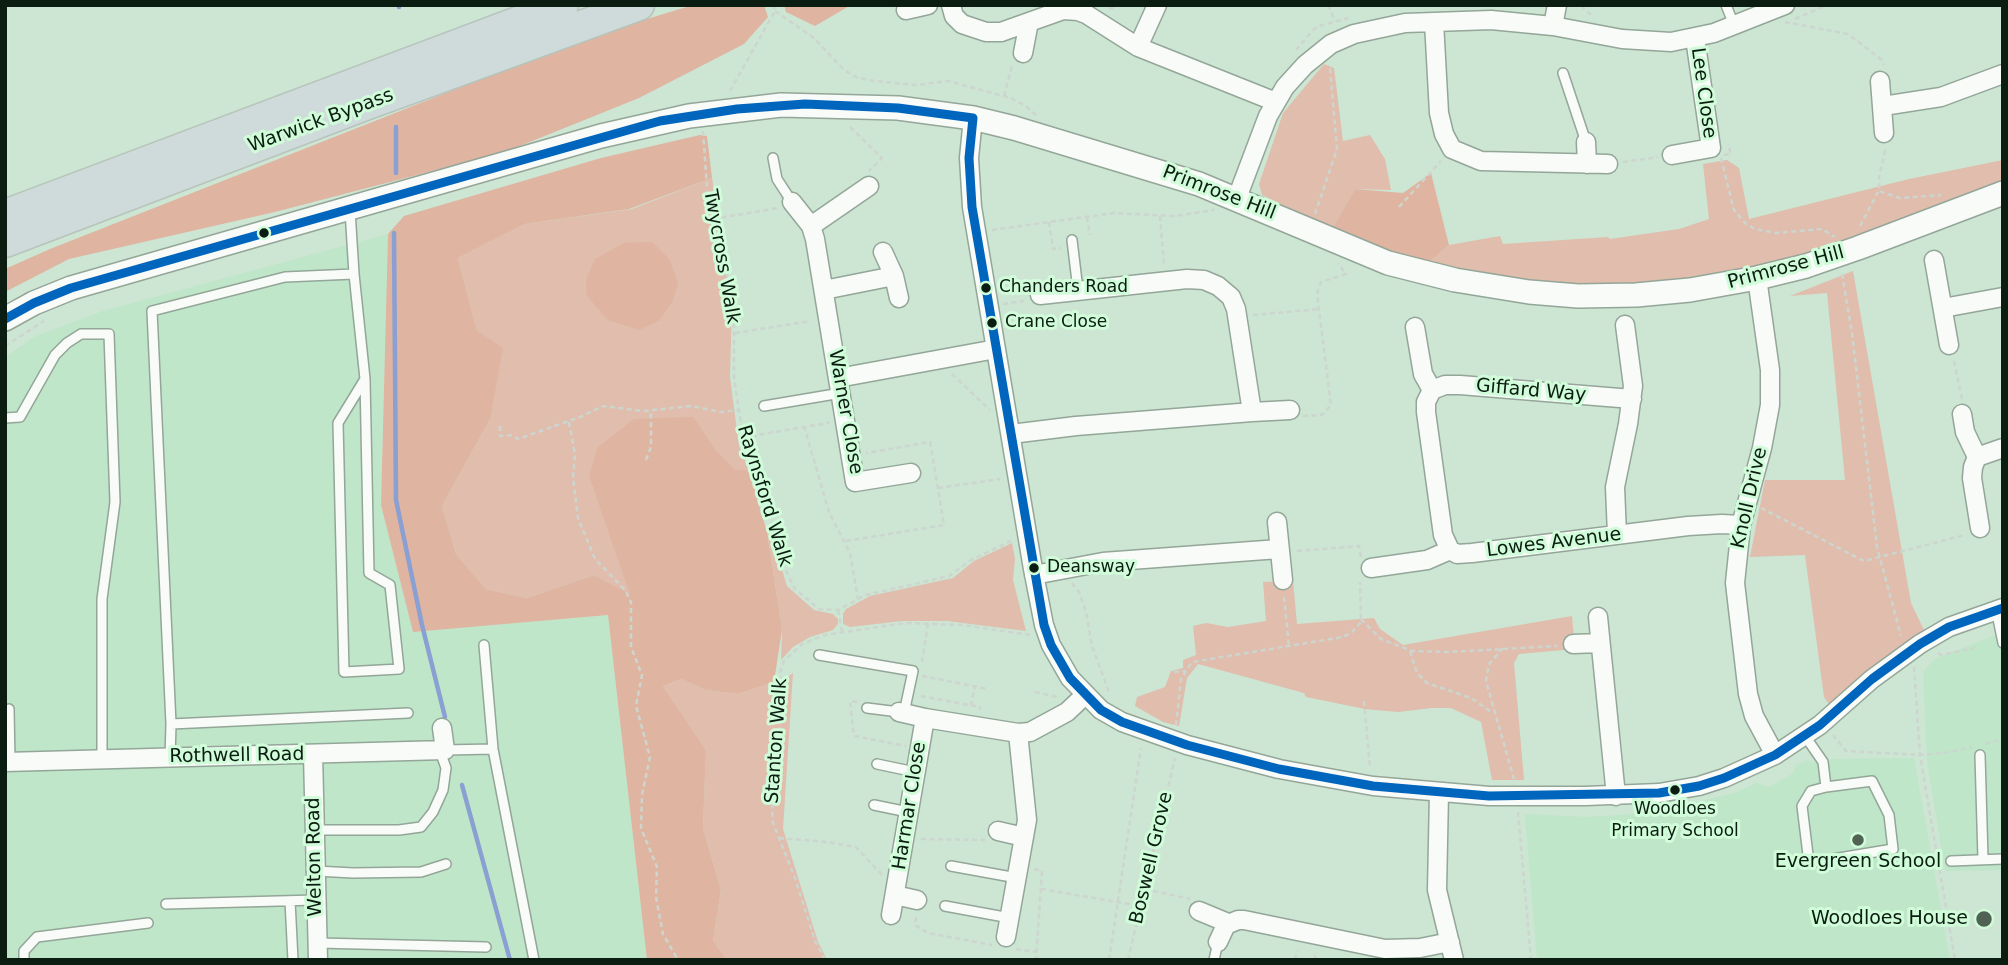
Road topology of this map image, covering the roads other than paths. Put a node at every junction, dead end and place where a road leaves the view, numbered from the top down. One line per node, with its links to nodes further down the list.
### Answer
1 (563, 5): 34 (highway, Warwick Bypass)
2 (639, 5): 36 (highway, Warwick Bypass)
3 (928, 5): 8 (street)
4 (951, 5): 10 (street)
5 (1157, 5): 15 (street)
6 (1557, 5): 13 (street)
7 (1727, 5): 12 (lane)
8 (906, 10)
9 (1785, 14): 12 (street)
10 (1029, 22): 15 (street); 16 (street)
11 (1434, 22): 13 (street); 20 (street); 27 (street)
12 (1734, 25): 14 (street)
13 (1553, 26): 14 (street)
14 (1695, 38): 25 (street, Lee Close)
15 (1138, 47): 20 (street)
16 (1019, 55)
17 (1563, 74): 24 (lane)
18 (2003, 74): 21 (street)
19 (1880, 81): 21 (street)
20 (1276, 102): 31 (street)
21 (1883, 106): 23 (street)
22 (973, 118): 31 (street, Primrose Hill); 33 (street, Primrose Hill); 53 (street)
23 (1884, 133)
24 (1586, 142): 27 (street)
25 (1672, 155)
26 (773, 158): 32 (lane, Warner Close)
27 (1587, 164): 28 (street)
28 (1608, 164)
29 (869, 186): 35 (street)
30 (2003, 193): 42 (street, Primrose Hill)
31 (1228, 202): 42 (street, Primrose Hill)
32 (793, 204): 35 (street, Warner Close)
33 (350, 208): 40 (lane); 49 (street, Primrose Hill)
34 (5, 215)
35 (811, 226): 43 (street, Warner Close)
36 (5, 242)
37 (1072, 243): 44 (lane)
38 (883, 252): 41 (street)
39 (1934, 260): 48 (street)
40 (354, 274): 54 (lane); 89 (lane)
41 (894, 276): 43 (street); 47 (street)
42 (1757, 278): 68 (street, Knoll Drive)
43 (824, 289): 55 (street, Warner Close)
44 (1078, 290): 45 (street); 59 (street)
45 (1040, 295)
46 (2003, 297): 48 (street)
47 (900, 298)
48 (1943, 308): 52 (street)
49 (5, 319)
50 (1625, 325): 57 (street)
51 (1415, 327): 56 (street)
52 (1949, 345)
53 (996, 349): 55 (street); 63 (street)
54 (365, 379): 54 (lane)
55 (840, 386): 58 (lane); 66 (street, Warner Close)
56 (1432, 390): 57 (street, Giffard Way); 72 (street)
57 (1632, 399): 70 (street)
58 (764, 406)
59 (1252, 411): 60 (street); 63 (street)
60 (1293, 413)
61 (1962, 414): 65 (street)
62 (5, 418): 99 (lane)
63 (1011, 434): 74 (street)
64 (2003, 447): 65 (street)
65 (1977, 457): 69 (street)
66 (911, 473)
67 (1277, 522): 71 (street)
68 (1741, 525): 70 (street, Lowes Avenue); 96 (street, Knoll Drive)
69 (1980, 528)
70 (1617, 535): 72 (street, Lowes Avenue)
71 (1279, 548): 74 (street); 75 (street)
72 (1450, 550): 73 (street, Lowes Avenue)
73 (1364, 568)
74 (1034, 575): 83 (street)
75 (1283, 580)
76 (1999, 609): 79 (lane); 92 (street)
77 (1598, 617): 78 (street)
78 (1600, 643): 80 (street); 105 (street)
79 (2003, 643)
80 (1573, 644)
81 (484, 645): 93 (lane)
82 (819, 655): 87 (lane)
83 (1076, 697): 91 (street, Harmar Close); 104 (street)
84 (867, 708): 87 (lane)
85 (5, 709): 100 (lane)
86 (408, 713): 89 (lane)
87 (901, 713): 88 (street, Harmar Close)
88 (925, 718): 91 (street, Harmar Close); 102 (street, Harmar Close)
89 (171, 724): 98 (lane)
90 (442, 728): 94 (street)
91 (1018, 733): 115 (street)
92 (1805, 736): 96 (street); 103 (lane)
93 (493, 749): 94 (lane); 135 (lane)
94 (442, 750): 95 (street, Rothwell Road); 108 (lane)
95 (313, 754): 98 (street, Rothwell Road); 108 (street, Welton Road)
96 (1775, 755): 105 (street)
97 (1980, 755): 109 (lane)
98 (170, 758): 99 (street, Rothwell Road)
99 (102, 760): 100 (street, Rothwell Road)
100 (8, 762)
101 (877, 764): 102 (lane)
102 (915, 772): 107 (street, Harmar Close)
103 (1826, 787): 103 (lane)
104 (1439, 793): 105 (street); 131 (street)
105 (1616, 796)
106 (874, 805): 107 (lane)
107 (908, 812): 116 (street, Harmar Close)
108 (315, 831): 114 (street, Welton Road)
109 (1983, 859): 110 (lane); 111 (lane)
110 (2003, 859)
111 (1951, 860)
112 (446, 863): 114 (lane)
113 (951, 866): 115 (lane)
114 (316, 871): 117 (street, Welton Road)
115 (1018, 872): 124 (street)
116 (896, 888): 118 (street, Harmar Close); 123 (street, Harmar Close)
117 (316, 900): 119 (lane); 129 (street, Welton Road)
118 (917, 900)
119 (290, 901): 120 (lane); 134 (lane)
120 (166, 904)
121 (945, 906): 124 (lane)
122 (1199, 911): 126 (street)
123 (891, 915)
124 (1010, 918): 127 (street)
125 (148, 923): 133 (lane)
126 (1228, 923): 130 (street); 132 (street)
127 (1008, 944)
128 (486, 947): 129 (lane)
129 (318, 951)
130 (1216, 951)
131 (1452, 951): 132 (street)
132 (1384, 955)
133 (24, 960)
134 (293, 960)
135 (534, 960)

